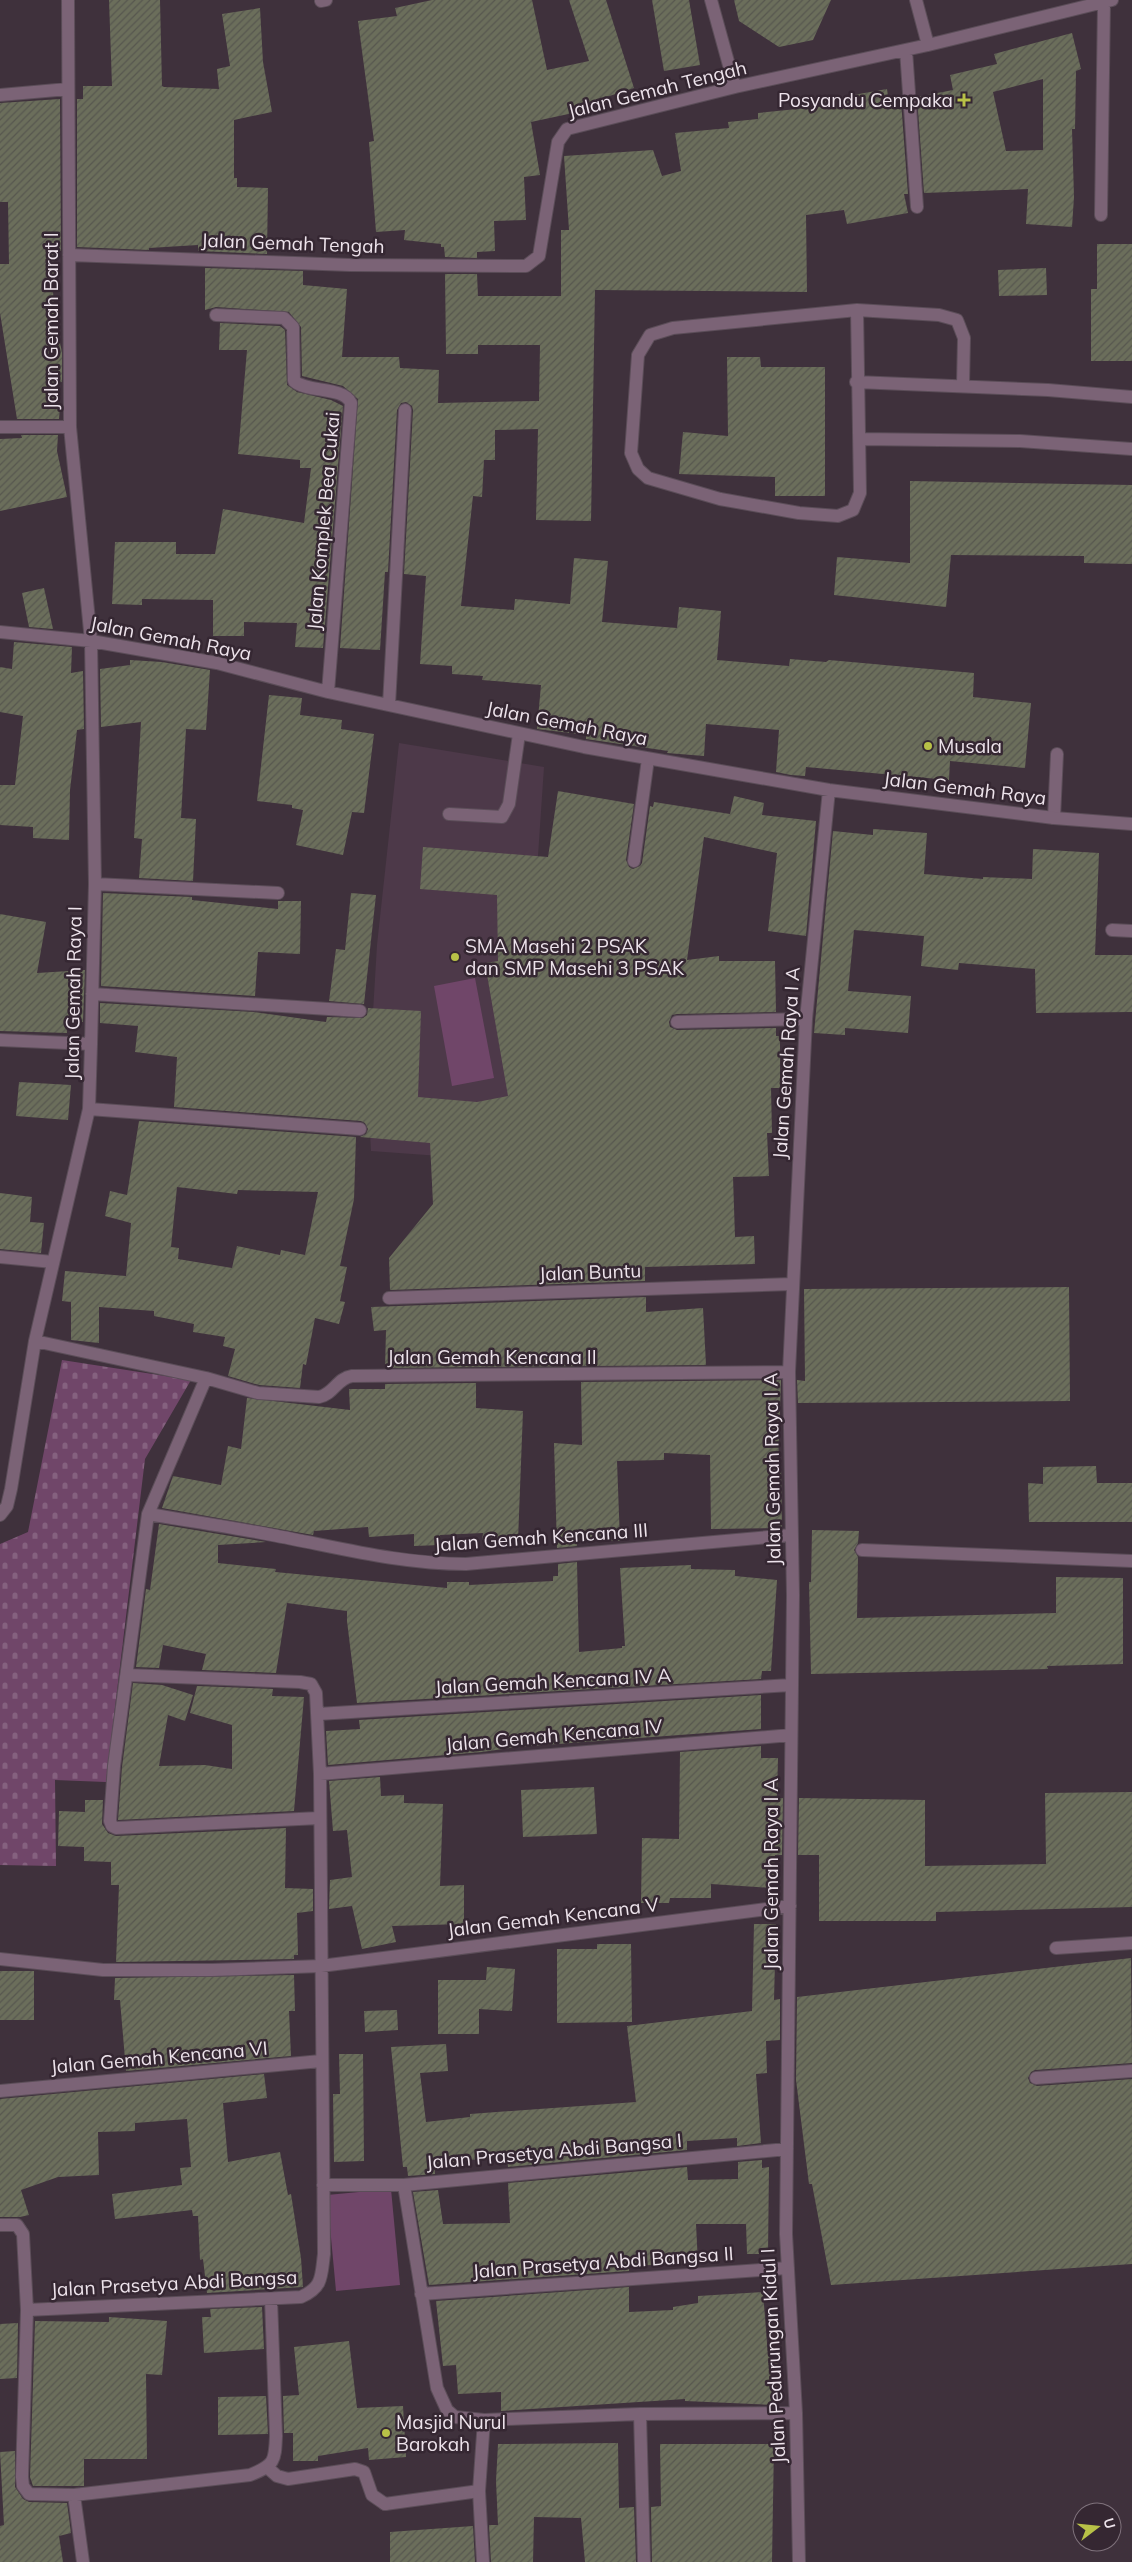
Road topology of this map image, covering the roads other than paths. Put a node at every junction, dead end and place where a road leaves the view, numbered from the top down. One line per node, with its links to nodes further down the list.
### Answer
1 (68, 0): 8 (street, Jalan Gemah Barat I)
2 (711, 0): 7 (street)
3 (916, 0): 5 (street)
4 (1108, 1): 5 (street, Jalan Gemah Tengah); 11 (street)
5 (928, 45): 6 (street, Jalan Gemah Tengah)
6 (906, 50): 7 (street, Jalan Gemah Tengah); 10 (street)
7 (735, 87): 12 (street, Jalan Gemah Tengah)
8 (68, 88): 9 (street); 12 (street, Jalan Gemah Barat I)
9 (0, 94)
10 (917, 207)
11 (1102, 215)
12 (69, 255): 20 (street, Jalan Gemah Barat I)
13 (857, 310): 15 (street); 16 (street); 21 (street)
14 (216, 316): 25 (street, Jalan Komplek Bea Cukai)
15 (856, 382): 16 (street); 21 (street)
16 (963, 385): 17 (street)
17 (1132, 396)
18 (405, 410): 26 (street)
19 (0, 427): 20 (street)
20 (70, 427): 24 (street, Jalan Gemah Barat I)
21 (860, 439): 22 (street)
22 (1132, 449)
23 (0, 632): 24 (street, Jalan Gemah Raya)
24 (91, 641): 25 (street, Jalan Gemah Raya); 35 (street, Jalan Gemah Raya I)
25 (328, 692): 26 (street, Jalan Gemah Raya)
26 (388, 705): 27 (street, Jalan Gemah Raya)
27 (519, 734): 29 (street, Jalan Gemah Raya); 31 (street)
28 (1057, 754): 32 (street)
29 (648, 759): 30 (street, Jalan Gemah Raya); 34 (street)
30 (829, 790): 32 (street, Jalan Gemah Raya); 41 (street, Jalan Gemah Raya I A)
31 (449, 814)
32 (1054, 818): 33 (street, Jalan Gemah Raya)
33 (1132, 824)
34 (634, 862)
35 (95, 884): 36 (street); 39 (street, Jalan Gemah Raya I)
36 (278, 893)
37 (1112, 930): 38 (street)
38 (1132, 931)
39 (92, 994): 40 (street); 44 (street, Jalan Gemah Raya I)
40 (360, 1011)
41 (806, 1019): 42 (street); 49 (street, Jalan Gemah Raya I A)
42 (677, 1022)
43 (0, 1040): 44 (street)
44 (91, 1044): 45 (street, Jalan Gemah Raya I)
45 (89, 1109): 46 (street); 48 (street, Jalan Gemah Raya I)
46 (360, 1129)
47 (0, 1257): 48 (street)
48 (53, 1262): 51 (street, Jalan Gemah Raya I)
49 (792, 1284): 50 (street, Jalan Buntu); 52 (street, Jalan Gemah Raya I A)
50 (389, 1298)
51 (36, 1341): 53 (street, Jalan Gemah Kencana II); 54 (street, Jalan Gemah Raya I)
52 (789, 1372): 53 (street, Jalan Gemah Kencana II); 57 (street, Jalan Gemah Raya I A)
53 (206, 1378): 55 (street)
54 (6, 1489): 56 (street, Jalan Gemah Raya I)
55 (148, 1514): 57 (street, Jalan Gemah Kencana III); 60 (street)
56 (0, 1515)
57 (791, 1536): 61 (street, Jalan Gemah Raya I A)
58 (862, 1550): 59 (street)
59 (1132, 1561)
60 (127, 1675): 62 (street); 65 (street)
61 (791, 1685): 62 (street, Jalan Gemah Kencana IV A); 63 (street, Jalan Gemah Raya I A)
62 (318, 1714): 64 (street)
63 (791, 1735): 64 (street, Jalan Gemah Kencana IV); 66 (street, Jalan Gemah Raya I A)
64 (320, 1774): 65 (street)
65 (320, 1818): 70 (street)
66 (790, 1906): 70 (street, Jalan Gemah Kencana V); 75 (street, Jalan Gemah Raya I A)
67 (1132, 1943): 68 (street)
68 (1056, 1948)
69 (0, 1959): 70 (street, Jalan Gemah Kencana V)
70 (321, 1966): 71 (street)
71 (321, 2061): 74 (street, Jalan Gemah Kencana VI); 76 (street)
72 (1132, 2071): 73 (street)
73 (1036, 2078)
74 (0, 2091)
75 (787, 2149): 77 (street, Jalan Prasetya Abdi Bangsa I); 79 (street, Jalan Pedurungan Kidul I)
76 (323, 2184): 77 (street, Jalan Prasetya Abdi Bangsa I); 81 (street, Jalan Prasetya Abdi Bangsa)
77 (404, 2184): 80 (street)
78 (0, 2225): 82 (street)
79 (788, 2268): 80 (street, Jalan Prasetya Abdi Bangsa II); 83 (street, Jalan Pedurungan Kidul I)
80 (421, 2294): 85 (street)
81 (271, 2298): 82 (street, Jalan Prasetya Abdi Bangsa); 86 (street)
82 (27, 2310): 88 (street)
83 (796, 2413): 84 (street); 92 (street, Jalan Pedurungan Kidul I)
84 (640, 2414): 85 (street); 91 (street)
85 (484, 2420): 87 (street)
86 (268, 2468): 87 (street); 88 (street)
87 (479, 2492): 90 (street)
88 (74, 2494): 89 (street)
89 (83, 2562)
90 (483, 2562)
91 (644, 2562)
92 (800, 2562)

